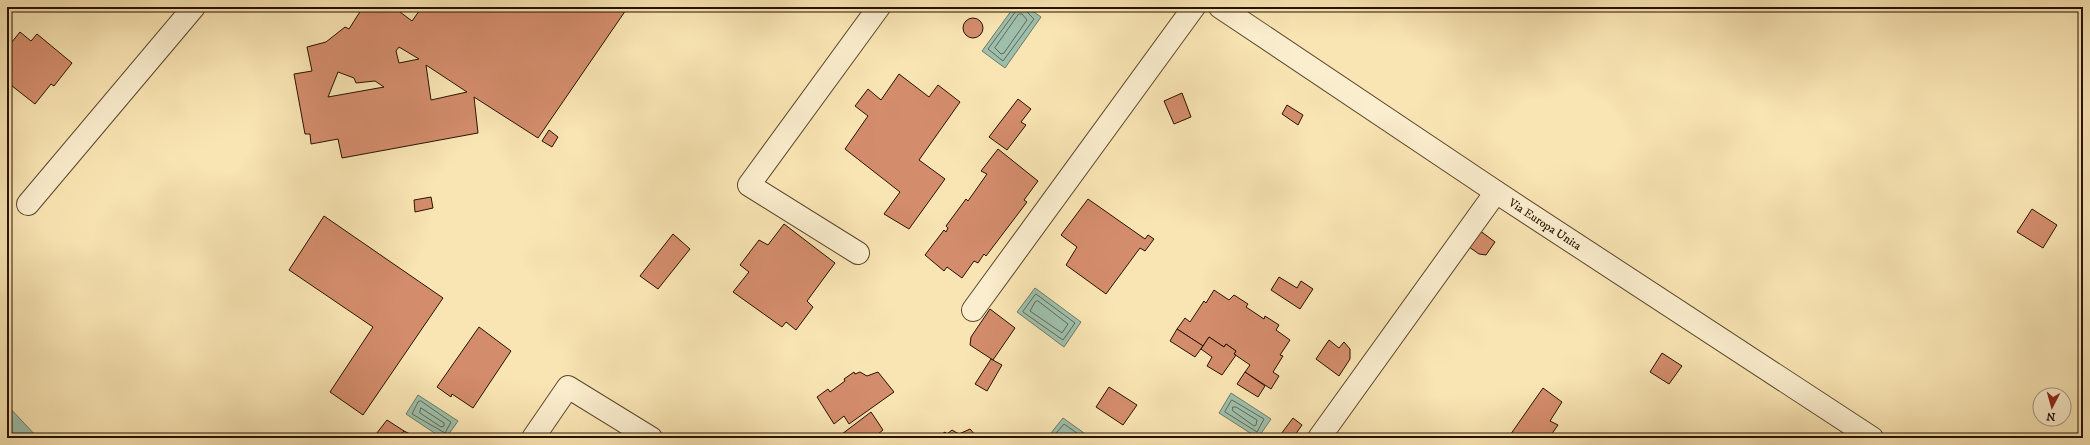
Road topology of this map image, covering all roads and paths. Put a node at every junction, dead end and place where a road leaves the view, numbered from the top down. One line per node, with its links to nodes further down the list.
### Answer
1 (194, 7): 6 (street)
2 (879, 7): 7 (street)
3 (1194, 7): 8 (street)
4 (1220, 7): 5 (street, Via Europa Unita)
5 (1496, 192): 11 (street); 12 (street, Via Europa Unita)
6 (28, 204)
7 (858, 253)
8 (973, 310)
9 (533, 438): 10 (street)
10 (651, 438)
11 (1319, 438)
12 (1872, 438)

